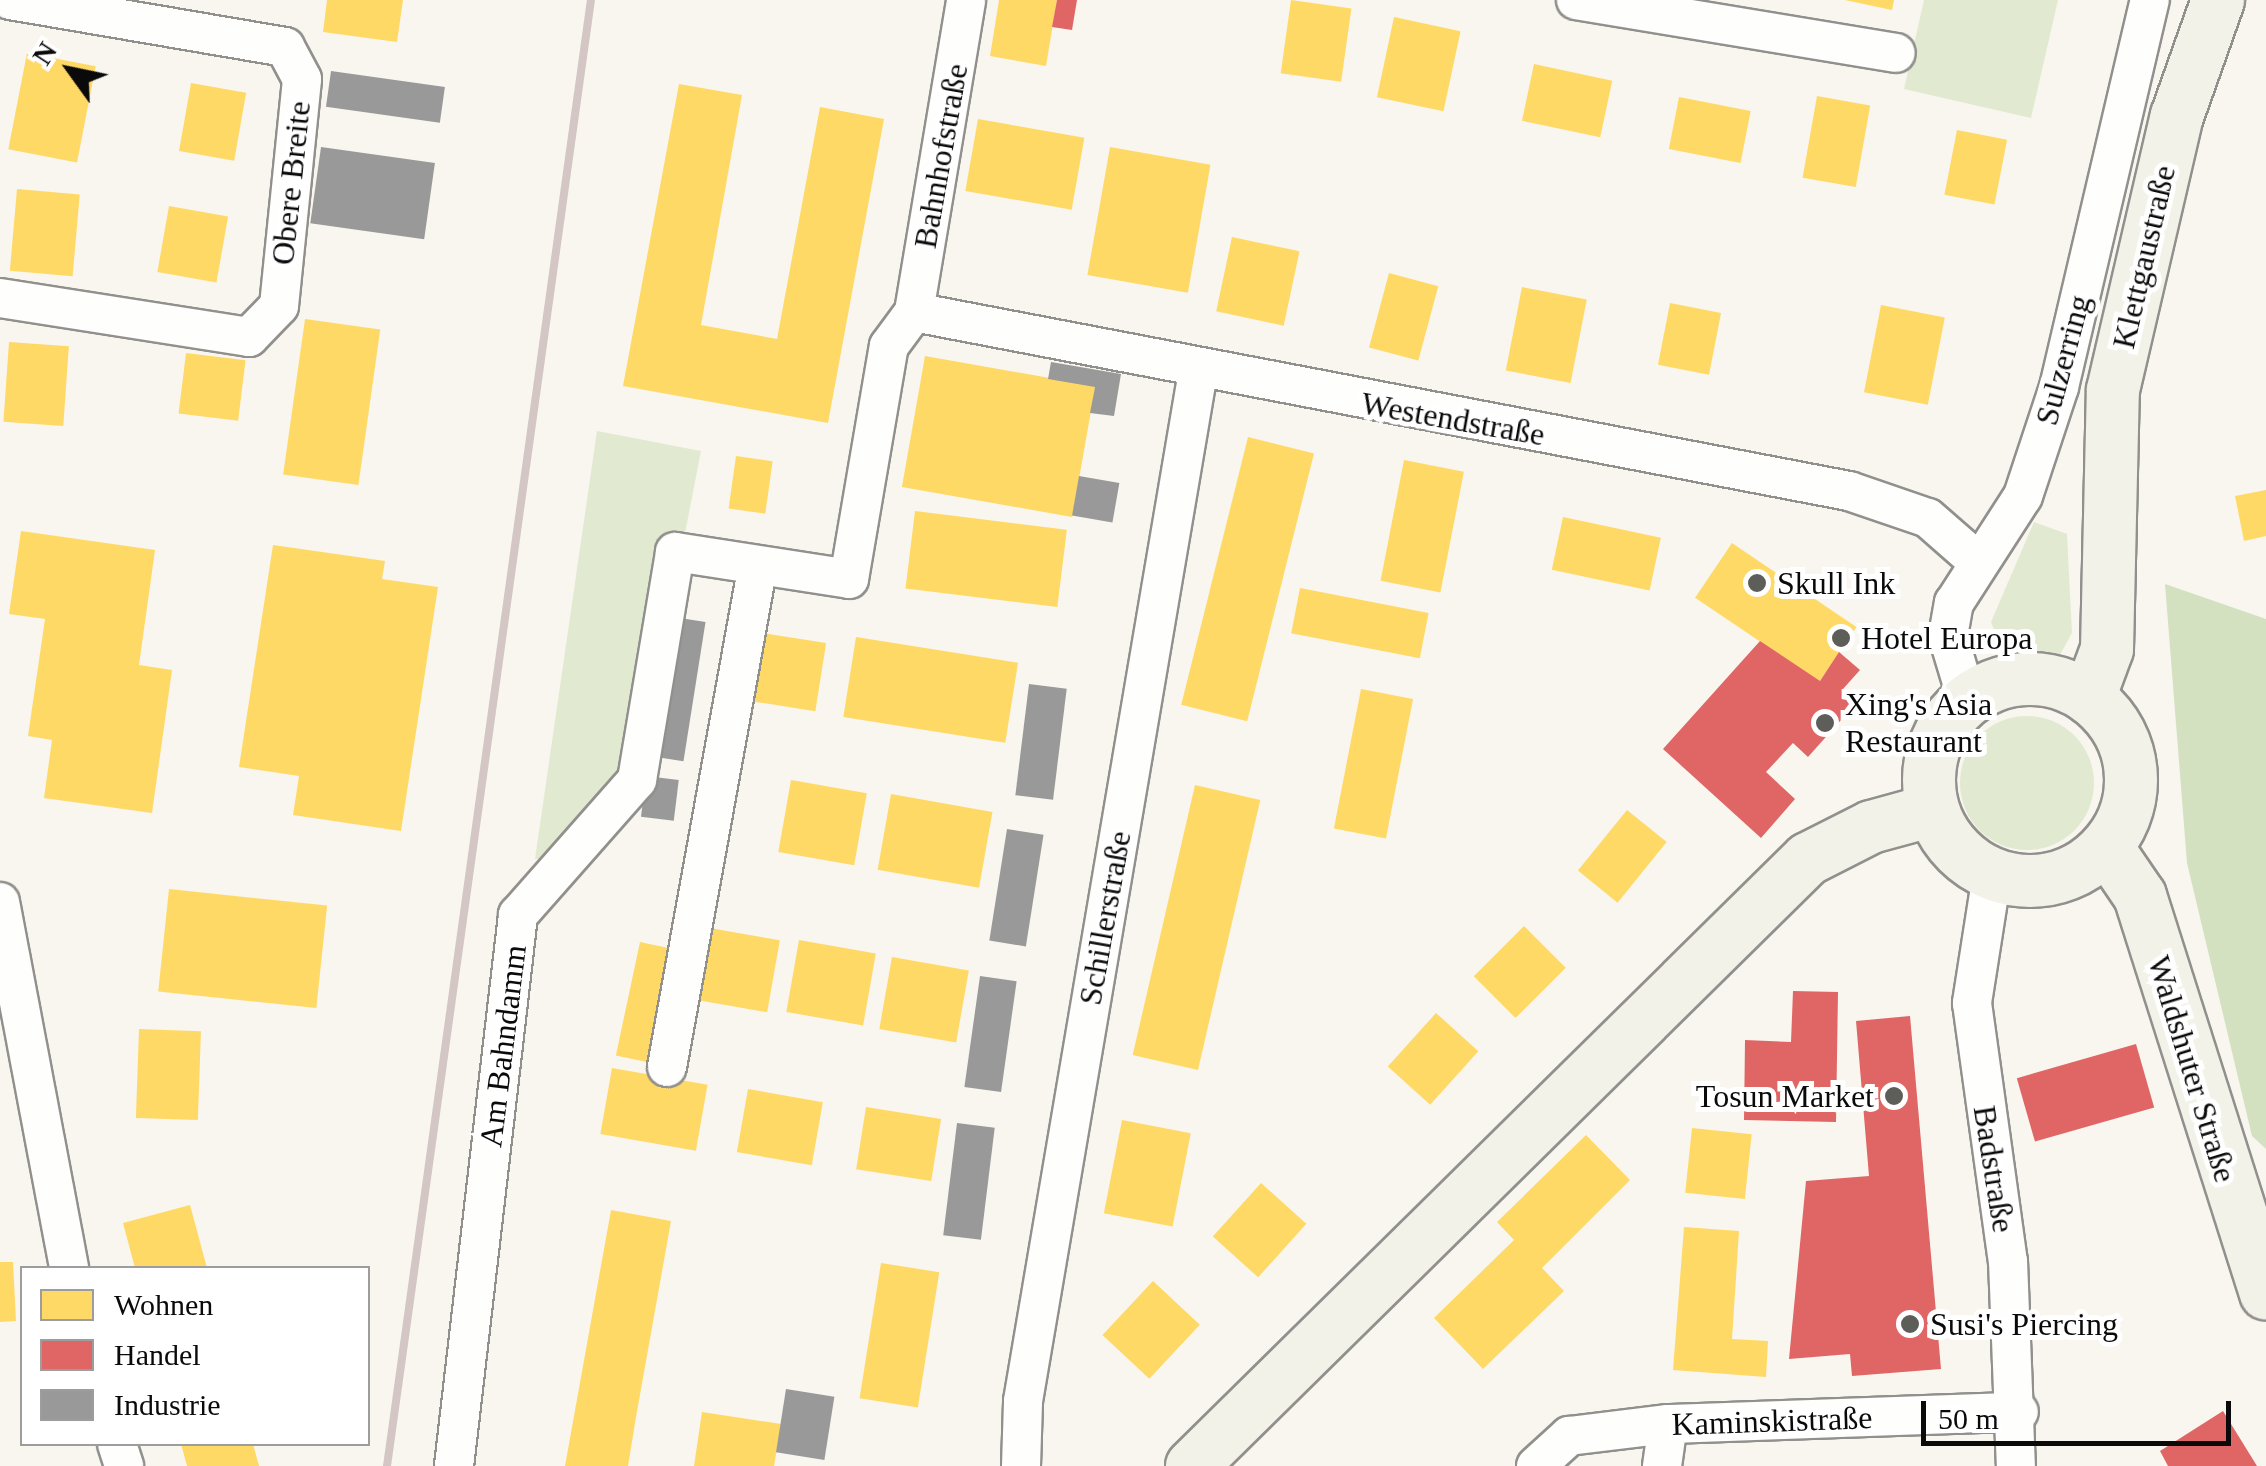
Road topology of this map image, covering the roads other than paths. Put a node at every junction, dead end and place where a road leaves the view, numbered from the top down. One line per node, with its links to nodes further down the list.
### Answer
1 (10, 0): 8 (street, Obere Breite)
2 (966, 0): 9 (street, Bahnhofstraße)
3 (1576, 0): 6 (street)
4 (2150, 0): 11 (street, Sulzerring)
5 (2218, 0): 13 (main road, Klettgaustraße)
6 (1635, 4): 7 (street)
7 (1896, 53)
8 (0, 298)
9 (914, 312): 10 (street, Westendstraße); 12 (street)
10 (1198, 372): 11 (street, Westendstraße); 25 (street, Schillerstraße)
11 (1976, 560): 14 (street, Sulzerring)
12 (758, 565): 19 (street); 24 (street, Am Bahndamm)
13 (2090, 698): 14 (main road); 16 (main road)
14 (1967, 699): 15 (main road)
15 (1934, 810): 17 (main road); 26 (main road)
16 (2108, 848): 17 (main road); 21 (main road, Waldshuter Straße)
17 (1992, 875): 22 (street, Badstraße)
18 (0, 902): 20 (street)
19 (668, 1068)
20 (69, 1266)
21 (2266, 1294)
22 (2019, 1412): 23 (street, Kaminskistraße); 29 (street, Badstraße)
23 (1668, 1424): 27 (street, Kaminskistraße); 28 (street)
24 (454, 1466)
25 (1021, 1466)
26 (1192, 1466)
27 (1536, 1466)
28 (1662, 1466)
29 (2016, 1466)

